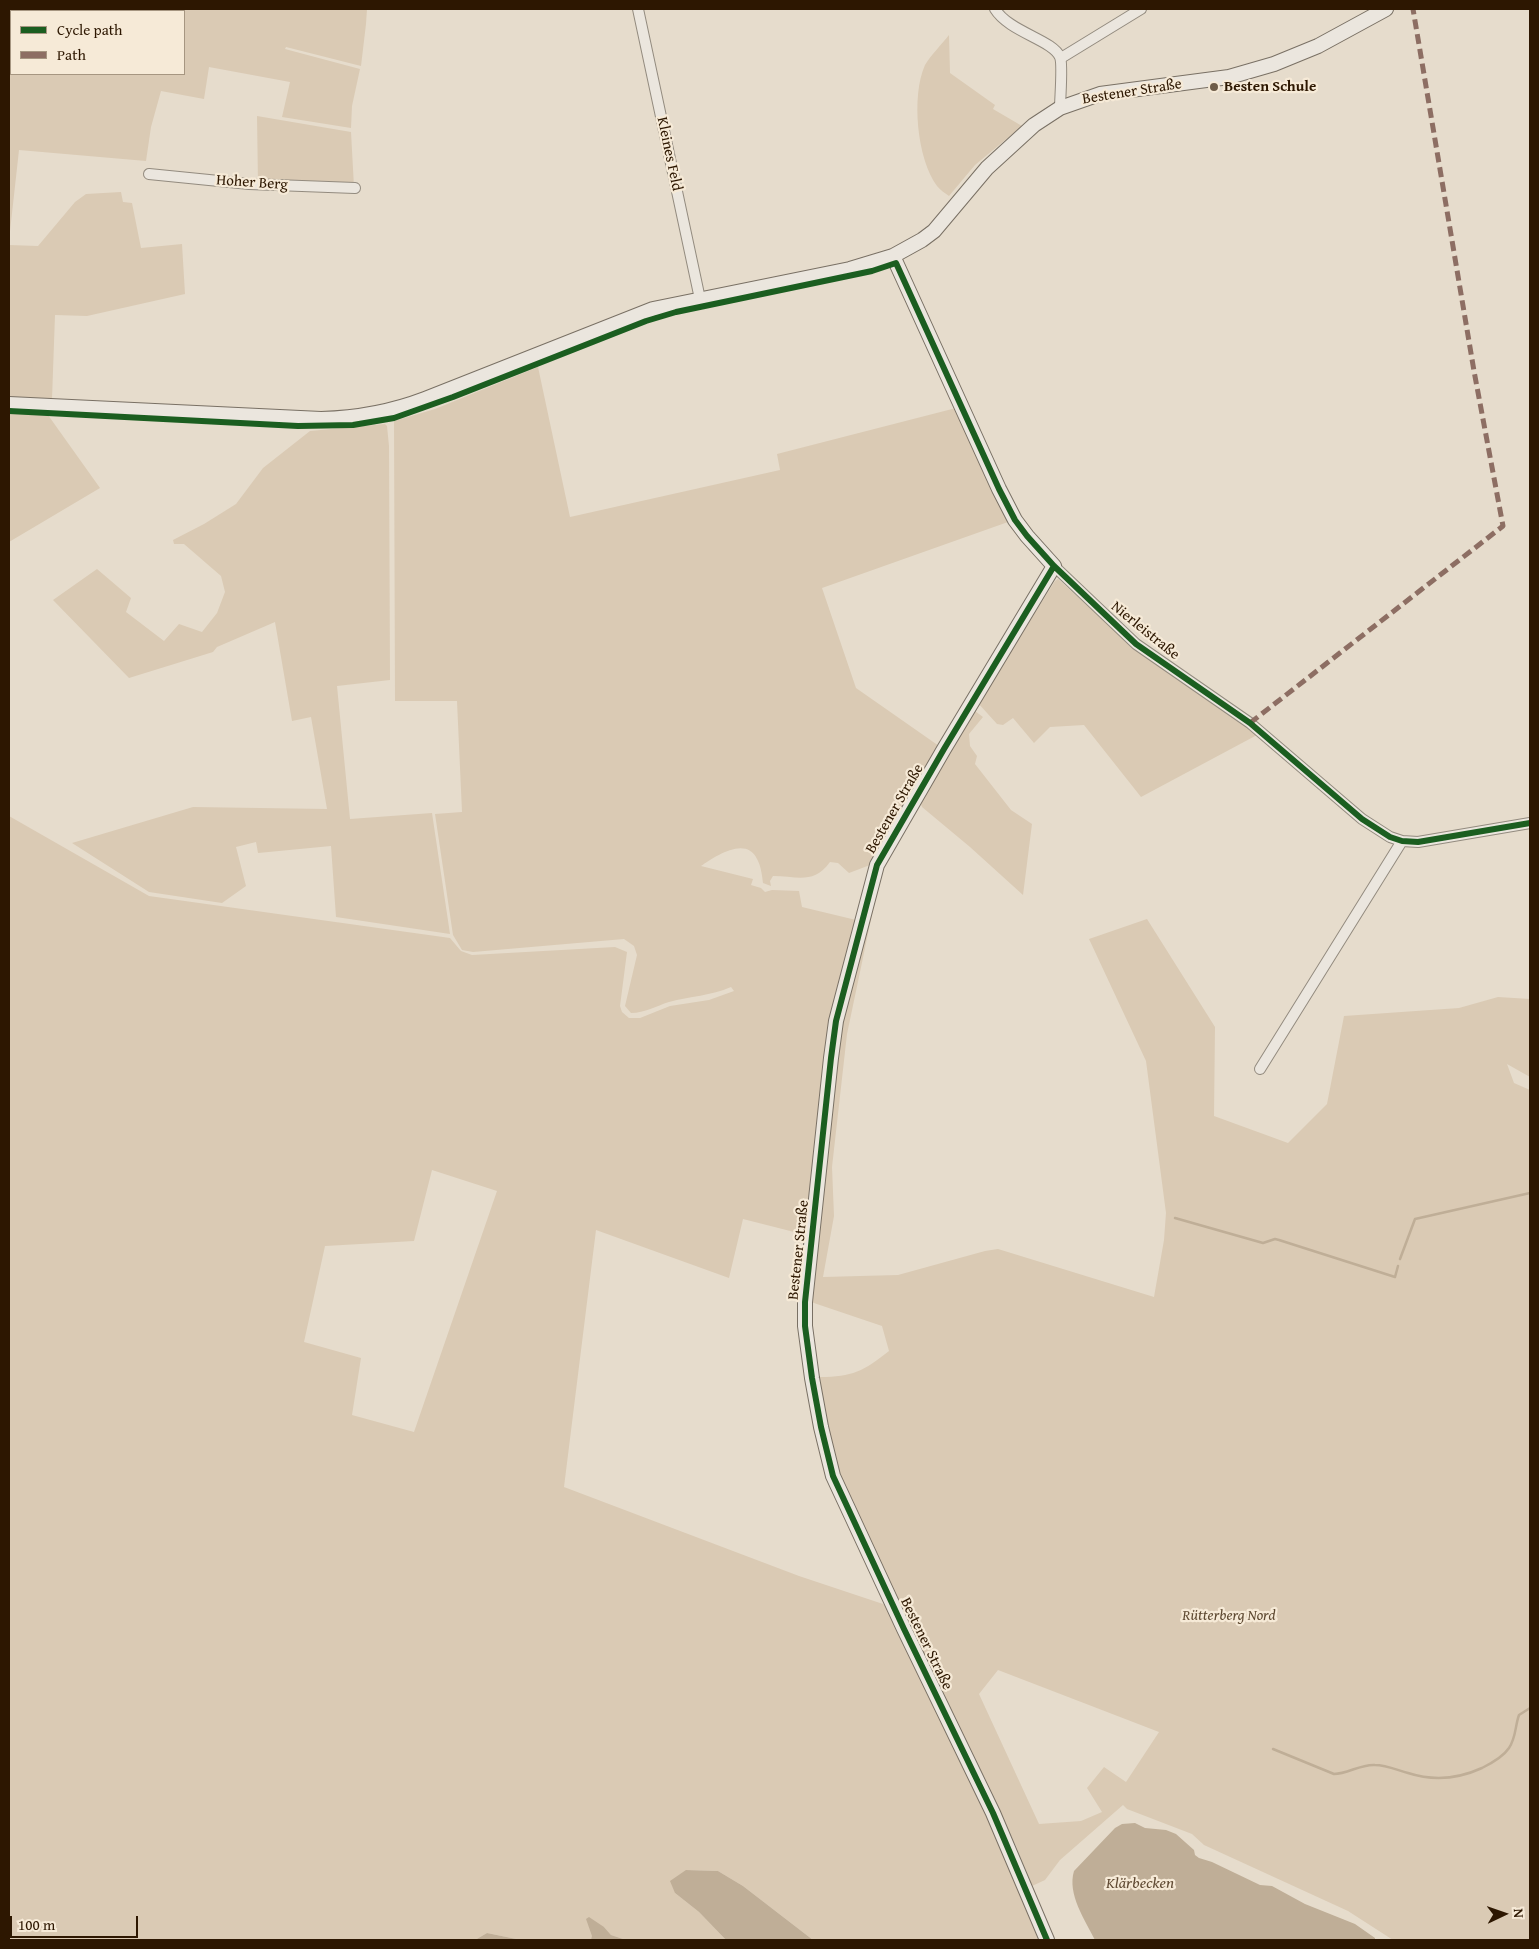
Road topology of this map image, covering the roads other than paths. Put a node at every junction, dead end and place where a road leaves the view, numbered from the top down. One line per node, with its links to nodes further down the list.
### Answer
1 (638, 9): 10 (street, Kleines Feld)
2 (995, 9): 5 (street)
3 (1141, 9): 5 (street)
4 (1386, 9): 6 (street, Bestener Straße)
5 (1061, 58): 6 (street)
6 (1060, 108): 9 (street, Bestener Straße)
7 (149, 174): 8 (street, Hoher Berg)
8 (355, 188)
9 (893, 256): 10 (street, Bestener Straße); 12 (street, Nierleistraße)
10 (700, 299): 11 (street, Bestener Straße)
11 (9, 404)
12 (1054, 566): 14 (street, Nierleistraße); 16 (street, Bestener Straße)
13 (1530, 823): 14 (street, Nierleistraße)
14 (1402, 841): 15 (street)
15 (1260, 1069)
16 (1047, 1940)

